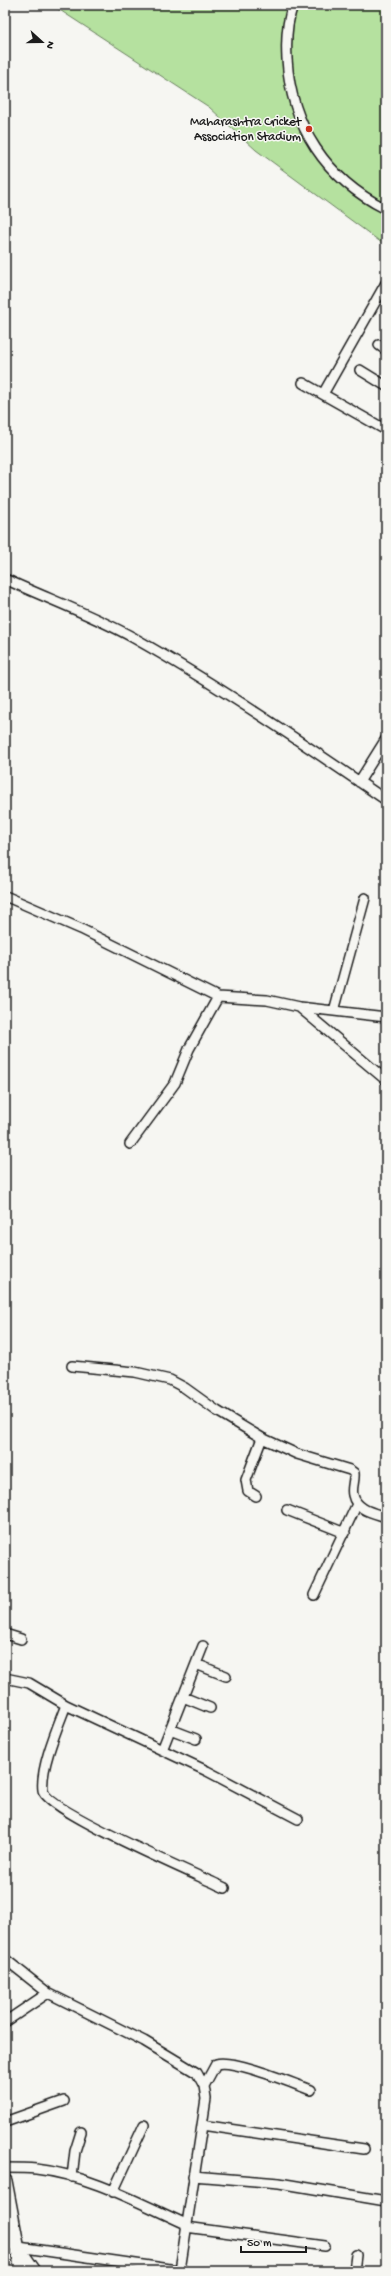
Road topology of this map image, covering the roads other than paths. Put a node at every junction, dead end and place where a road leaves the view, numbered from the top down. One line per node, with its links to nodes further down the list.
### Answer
1 (293, 5): 2 (street)
2 (386, 209)
3 (386, 283): 7 (street)
4 (360, 370): 6 (street)
5 (303, 383): 7 (street)
6 (386, 386)
7 (323, 394): 8 (street)
8 (386, 430)
9 (5, 579): 11 (street)
10 (386, 739): 11 (street)
11 (359, 782): 12 (street)
12 (386, 800)
13 (5, 896): 15 (street)
14 (364, 898): 17 (street)
15 (218, 997): 16 (street); 20 (street)
16 (299, 1007): 17 (street); 19 (street)
17 (334, 1011): 18 (street)
18 (386, 1018)
19 (386, 1080)
20 (130, 1144)
21 (72, 1366): 22 (street)
22 (262, 1438): 23 (street); 24 (street)
23 (256, 1496)
24 (357, 1504): 26 (street); 27 (street)
25 (287, 1510): 27 (street)
26 (386, 1517)
27 (345, 1533): 28 (street)
28 (314, 1595)
29 (5, 1634): 30 (street)
30 (21, 1639)
31 (203, 1646): 32 (street)
32 (196, 1664): 33 (street); 35 (street)
33 (226, 1676)
34 (5, 1678): 36 (street)
35 (183, 1697): 37 (street); 38 (street)
36 (66, 1705): 40 (street); 42 (street)
37 (210, 1708)
38 (170, 1729): 39 (street); 40 (street)
39 (196, 1739)
40 (162, 1750): 41 (street)
41 (298, 1819)
42 (225, 1888)
43 (5, 1959): 44 (street)
44 (48, 1993): 45 (street); 46 (street)
45 (5, 2022)
46 (204, 2086): 47 (street); 50 (street)
47 (311, 2090)
48 (64, 2101): 49 (street)
49 (5, 2122)
50 (202, 2125): 53 (street); 55 (street)
51 (144, 2126): 58 (street)
52 (81, 2132): 56 (street)
53 (364, 2149)
54 (5, 2168): 56 (street)
55 (193, 2176): 59 (street); 60 (street)
56 (72, 2177): 58 (street)
57 (5, 2181): 61 (street)
58 (113, 2192): 60 (street)
59 (386, 2201)
60 (186, 2226): 62 (street); 66 (street)
61 (11, 2246): 64 (street); 65 (street); 66 (street)
62 (324, 2246)
63 (356, 2255): 67 (street)
64 (22, 2271)
65 (34, 2271)
66 (182, 2271)
67 (354, 2271)

